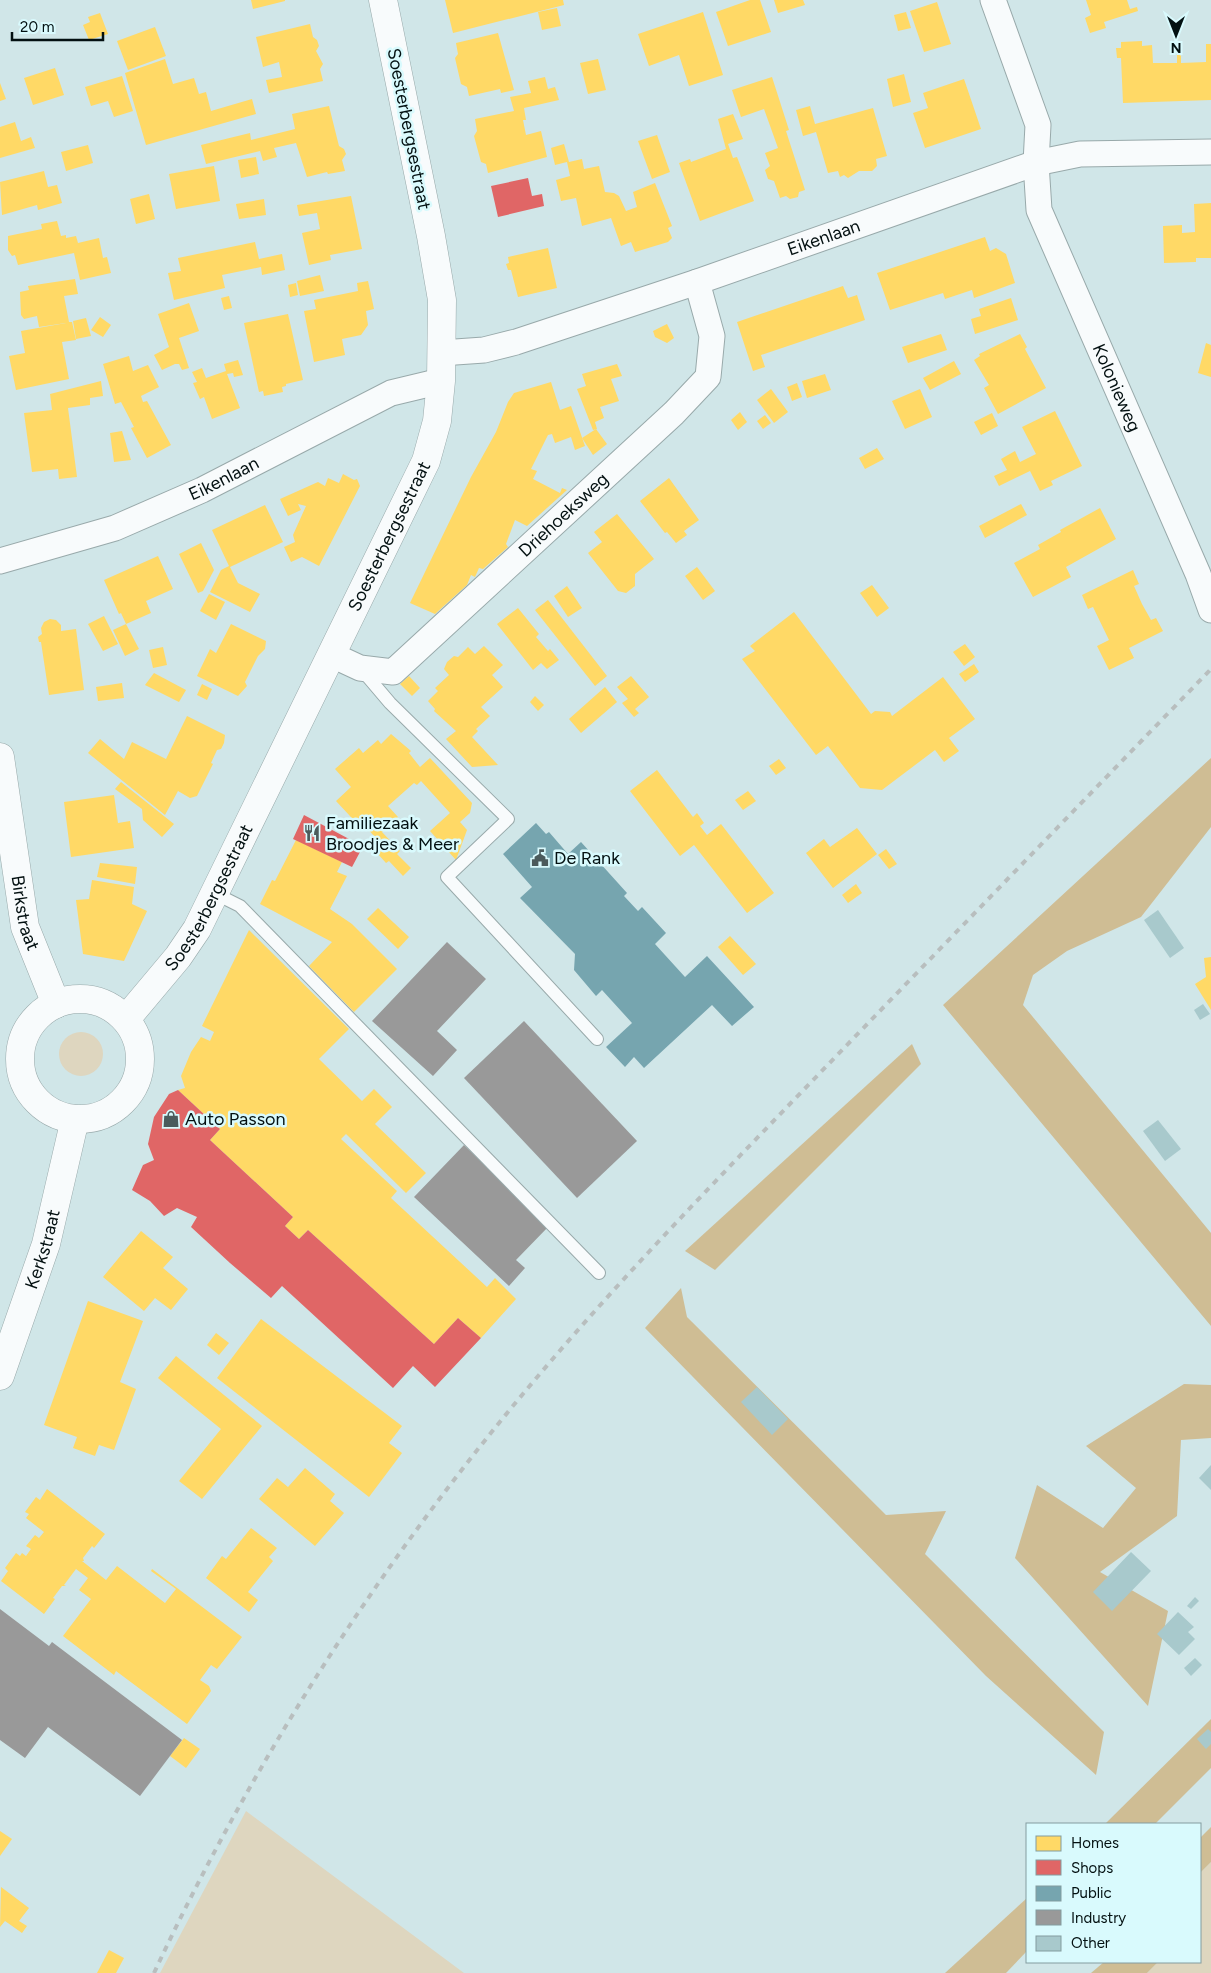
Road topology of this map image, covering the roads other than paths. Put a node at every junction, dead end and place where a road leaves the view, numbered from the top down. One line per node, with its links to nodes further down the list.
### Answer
1 (383, 0): 6 (street, Soesterbergsestraat)
2 (993, 0): 4 (street, Kolonieweg)
3 (1211, 152): 4 (street, Eikenlaan)
4 (1036, 163): 5 (street, Eikenlaan); 9 (street, Kolonieweg)
5 (697, 282): 6 (street, Eikenlaan); 11 (street, Driehoeksweg)
6 (441, 353): 7 (street, Soesterbergsestraat)
7 (441, 382): 8 (street, Eikenlaan); 10 (street, Soesterbergsestraat)
8 (0, 561)
9 (1211, 610)
10 (332, 655): 11 (street, Driehoeksweg); 13 (street, Soesterbergsestraat)
11 (360, 668): 16 (lane)
12 (0, 757): 14 (street, Birkstraat)
13 (214, 893): 15 (street, Soesterbergsestraat); 18 (lane)
14 (56, 1004): 15 (street); 17 (street)
15 (126, 1019): 17 (street)
16 (597, 1039)
17 (75, 1119): 19 (street, Kerkstraat)
18 (599, 1273)
19 (0, 1376)

